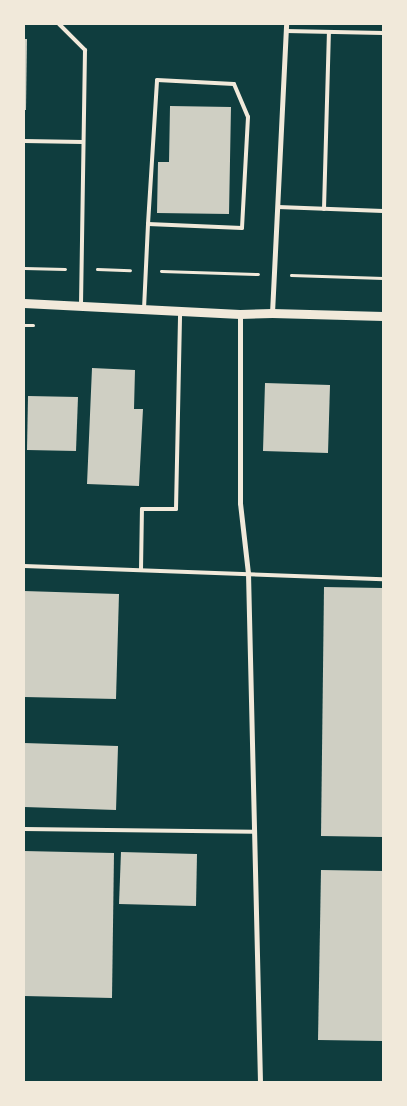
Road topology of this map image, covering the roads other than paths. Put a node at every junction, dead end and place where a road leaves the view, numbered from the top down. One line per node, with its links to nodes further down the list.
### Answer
1 (59, 24): 7 (lane)
2 (286, 24): 3 (street)
3 (286, 31): 4 (lane); 8 (street)
4 (329, 32): 5 (lane); 9 (lane)
5 (383, 34)
6 (24, 140): 7 (lane)
7 (83, 142): 13 (lane)
8 (278, 207): 9 (lane); 16 (street)
9 (324, 209): 10 (lane)
10 (383, 211)
11 (148, 224): 11 (lane); 14 (lane)
12 (24, 303): 13 (street)
13 (81, 306): 14 (street)
14 (144, 309): 15 (street)
15 (180, 311): 17 (street); 20 (lane)
16 (272, 313): 17 (street); 18 (street)
17 (240, 314): 21 (street)
18 (383, 316)
19 (24, 566): 20 (lane)
20 (141, 570): 21 (lane)
21 (248, 573): 22 (lane); 24 (street)
22 (383, 579)
23 (24, 829): 24 (lane)
24 (254, 832): 25 (street)
25 (260, 1082)

